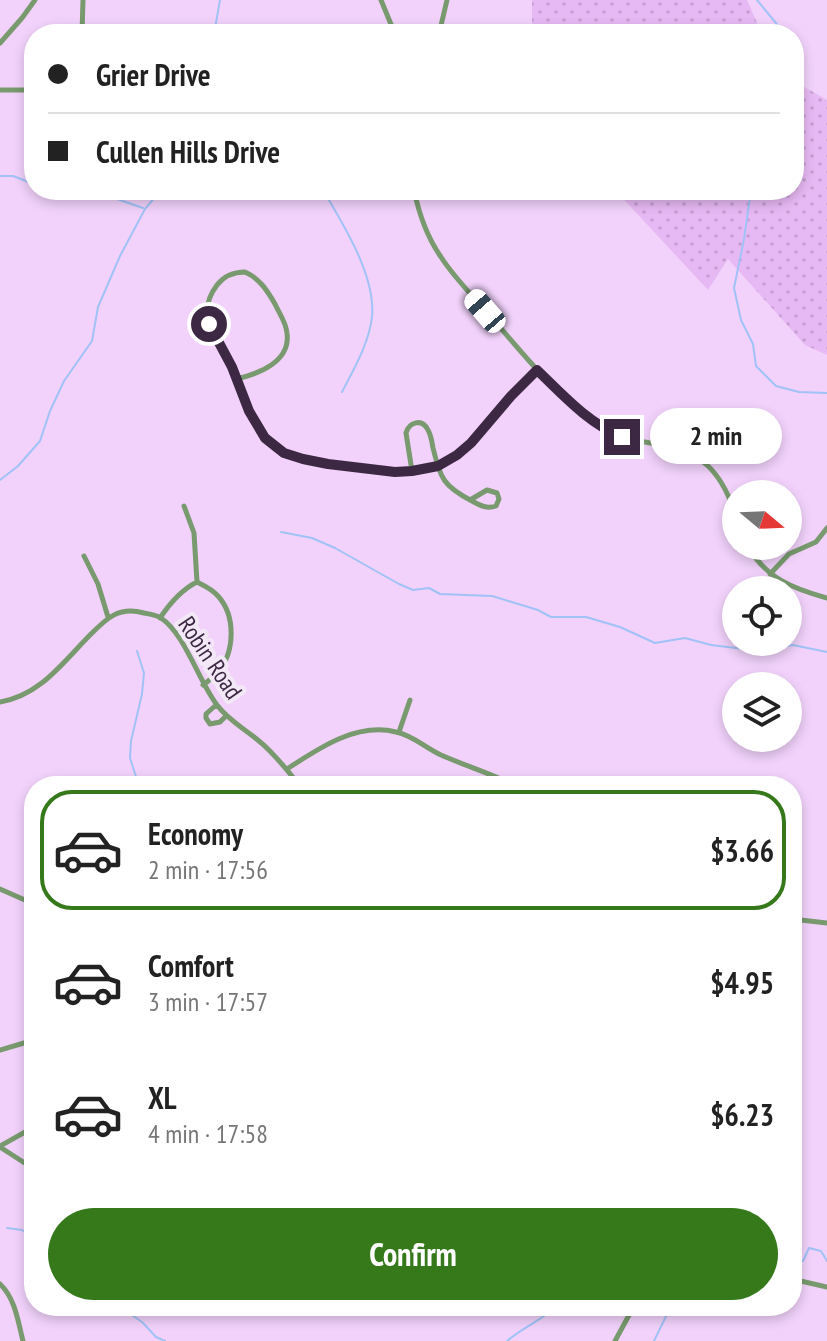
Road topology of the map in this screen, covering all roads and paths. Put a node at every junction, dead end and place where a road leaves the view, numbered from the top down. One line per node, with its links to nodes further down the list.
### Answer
1 (35, 0): 8 (street)
2 (83, 0): 5 (street)
3 (381, 0): 6 (street)
4 (447, 0): 7 (street)
5 (82, 24)
6 (391, 24)
7 (441, 24)
8 (0, 43)
9 (0, 90): 10 (street)
10 (24, 90)
11 (416, 200): 12 (street)
12 (537, 370): 14 (street); 16 (street)
13 (236, 379): 13 (street); 15 (street)
14 (438, 466): 15 (street); 15 (street); 17 (street)
15 (412, 471)
16 (722, 482)
17 (470, 500): 17 (street)
18 (184, 506): 23 (street)
19 (827, 528): 22 (street)
20 (84, 556): 25 (street)
21 (757, 560): 22 (street)
22 (770, 574): 24 (street)
23 (197, 582): 26 (street); 27 (street)
24 (827, 598)
25 (108, 617): 26 (street, Robin Road); 29 (street)
26 (160, 618): 27 (street, Robin Road)
27 (203, 685): 30 (street, Robin Road)
28 (410, 700): 32 (street)
29 (0, 702)
30 (216, 705): 31 (street, Robin Road); 31 (street)
31 (226, 716): 33 (street, Robin Road)
32 (399, 732): 33 (street); 35 (street)
33 (287, 769): 34 (street, Robin Road)
34 (292, 776)
35 (492, 776)
36 (0, 889): 37 (street)
37 (24, 900)
38 (802, 920): 39 (street)
39 (827, 923)
40 (24, 1043): 41 (street)
41 (0, 1050)
42 (24, 1133): 43 (street)
43 (0, 1147): 44 (street)
44 (24, 1163)
45 (802, 1281): 47 (street)
46 (0, 1284): 49 (street)
47 (827, 1287)
48 (629, 1316): 50 (street)
49 (23, 1341)
50 (615, 1341)

